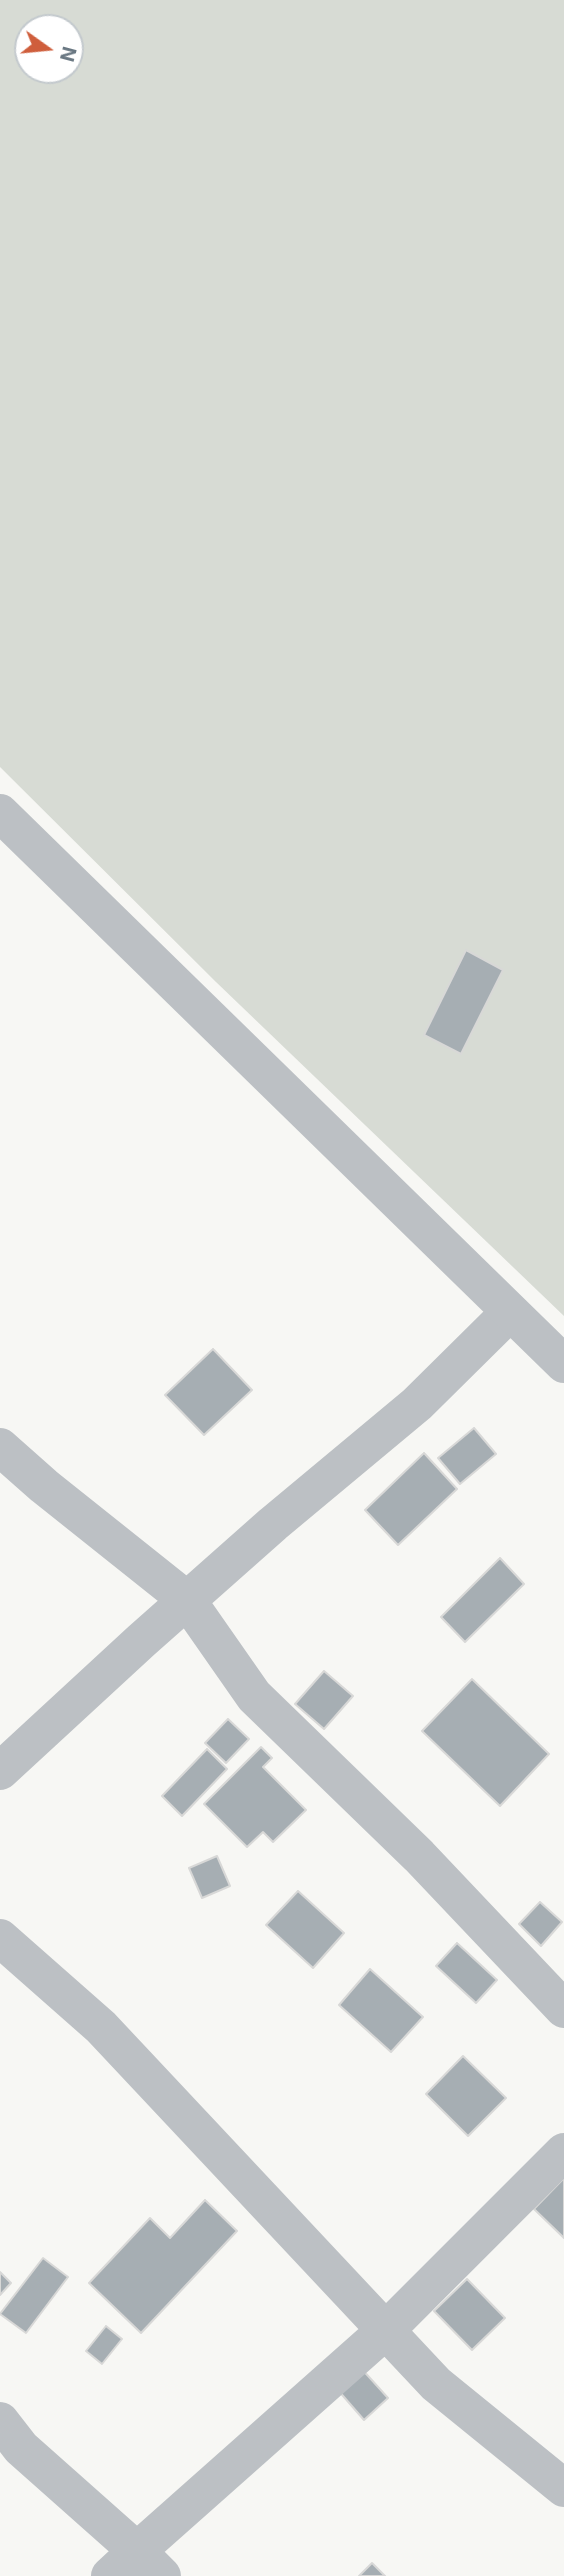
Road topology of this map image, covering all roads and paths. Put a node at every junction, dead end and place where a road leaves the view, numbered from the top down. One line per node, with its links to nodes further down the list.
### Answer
1 (3, 821): 2 (street)
2 (510, 1311): 3 (street); 5 (street)
3 (564, 1364)
4 (0, 1447): 5 (street)
5 (187, 1600): 6 (street); 8 (street)
6 (0, 1771)
7 (0, 1938): 10 (street)
8 (564, 2009)
9 (564, 2152): 10 (street)
10 (386, 2330): 12 (street); 13 (street)
11 (0, 2421): 13 (street)
12 (564, 2488)
13 (136, 2568)

